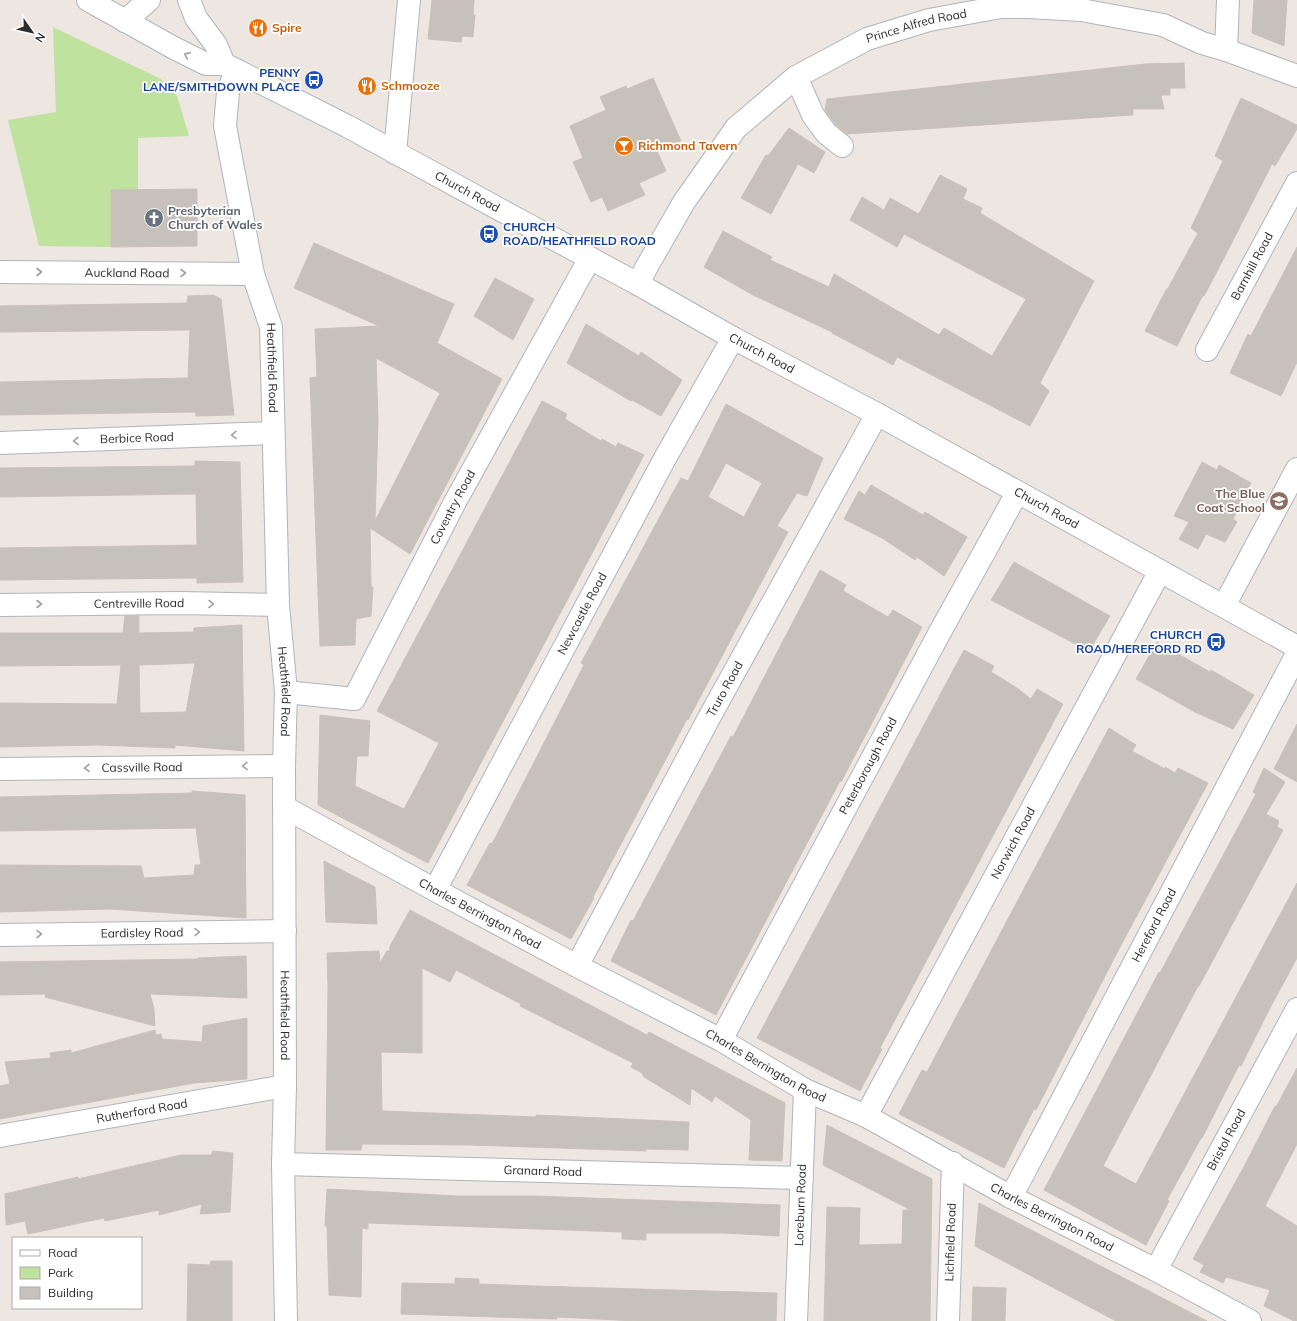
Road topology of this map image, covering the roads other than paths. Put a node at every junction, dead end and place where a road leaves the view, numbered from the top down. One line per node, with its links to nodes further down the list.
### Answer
1 (88, 0): 7 (street)
2 (149, 0): 7 (street)
3 (189, 0): 9 (street)
4 (409, 0): 13 (street)
5 (1228, 0): 8 (street)
6 (1081, 5): 8 (street, Prince Alfred Road); 11 (street, Prince Alfred Road)
7 (125, 21): 9 (street, one-way to 7)
8 (1226, 50): 10 (street, Prince Alfred Road)
9 (230, 67): 13 (street, Church Road); 17 (street, Heathfield Road)
10 (1297, 76)
11 (796, 77): 12 (street); 18 (street, Prince Alfred Road)
12 (842, 146)
13 (396, 153): 15 (street, Church Road)
14 (1297, 184): 20 (street, Barnhill Road)
15 (590, 258): 18 (street, Church Road); 32 (street, Coventry Road)
16 (0, 272): 17 (street, Auckland Road, one-way to 17)
17 (253, 274): 22 (street, Heathfield Road)
18 (638, 284): 19 (street, Church Road)
19 (733, 338): 21 (street, Church Road); 36 (street, Newcastle Road)
20 (1207, 350)
21 (877, 414): 25 (street, Church Road); 39 (street, Truro Road)
22 (273, 433): 23 (street, Berbice Road, one-way to 23); 28 (street, Heathfield Road)
23 (0, 443)
24 (1297, 469): 29 (street)
25 (1017, 493): 26 (street, Church Road); 41 (street, Peterborough Road)
26 (1160, 571): 29 (street, Church Road); 44 (street, Norwich Road)
27 (0, 605): 28 (street, Centreville Road, one-way to 28)
28 (278, 605): 32 (street, Heathfield Road)
29 (1224, 606): 30 (street, Church Road)
30 (1297, 646)
31 (1297, 654): 49 (street, Hereford Road)
32 (286, 692): 33 (street, Heathfield Road)
33 (284, 766): 34 (street, Cassville Road, one-way to 34); 35 (street, Heathfield Road)
34 (0, 769)
35 (284, 807): 36 (street, Charles Berrington Road); 37 (street, Heathfield Road)
36 (434, 890): 39 (street, Charles Berrington Road)
37 (285, 931): 38 (street, Eardisley Road, one-way to 37); 42 (street, Heathfield Road)
38 (0, 935)
39 (577, 966): 41 (street, Charles Berrington Road)
40 (1297, 1009): 50 (street, Bristol Road)
41 (721, 1040): 43 (street, Charles Berrington Road)
42 (285, 1086): 45 (street, Rutherford Road); 46 (street, Heathfield Road)
43 (805, 1090): 44 (street, Charles Berrington Road); 48 (street, Loreburn Road)
44 (866, 1116): 47 (street, Charles Berrington Road)
45 (0, 1136)
46 (283, 1164): 48 (street, Granard Road); 51 (street, Heathfield Road)
47 (953, 1164): 49 (street, Charles Berrington Road); 53 (street, Lichfield Road)
48 (802, 1178): 52 (street, Loreburn Road)
49 (1010, 1197): 50 (street, Charles Berrington Road)
50 (1156, 1270): 54 (street, Charles Berrington Road)
51 (286, 1321)
52 (796, 1321)
53 (948, 1321)
54 (1250, 1321)

